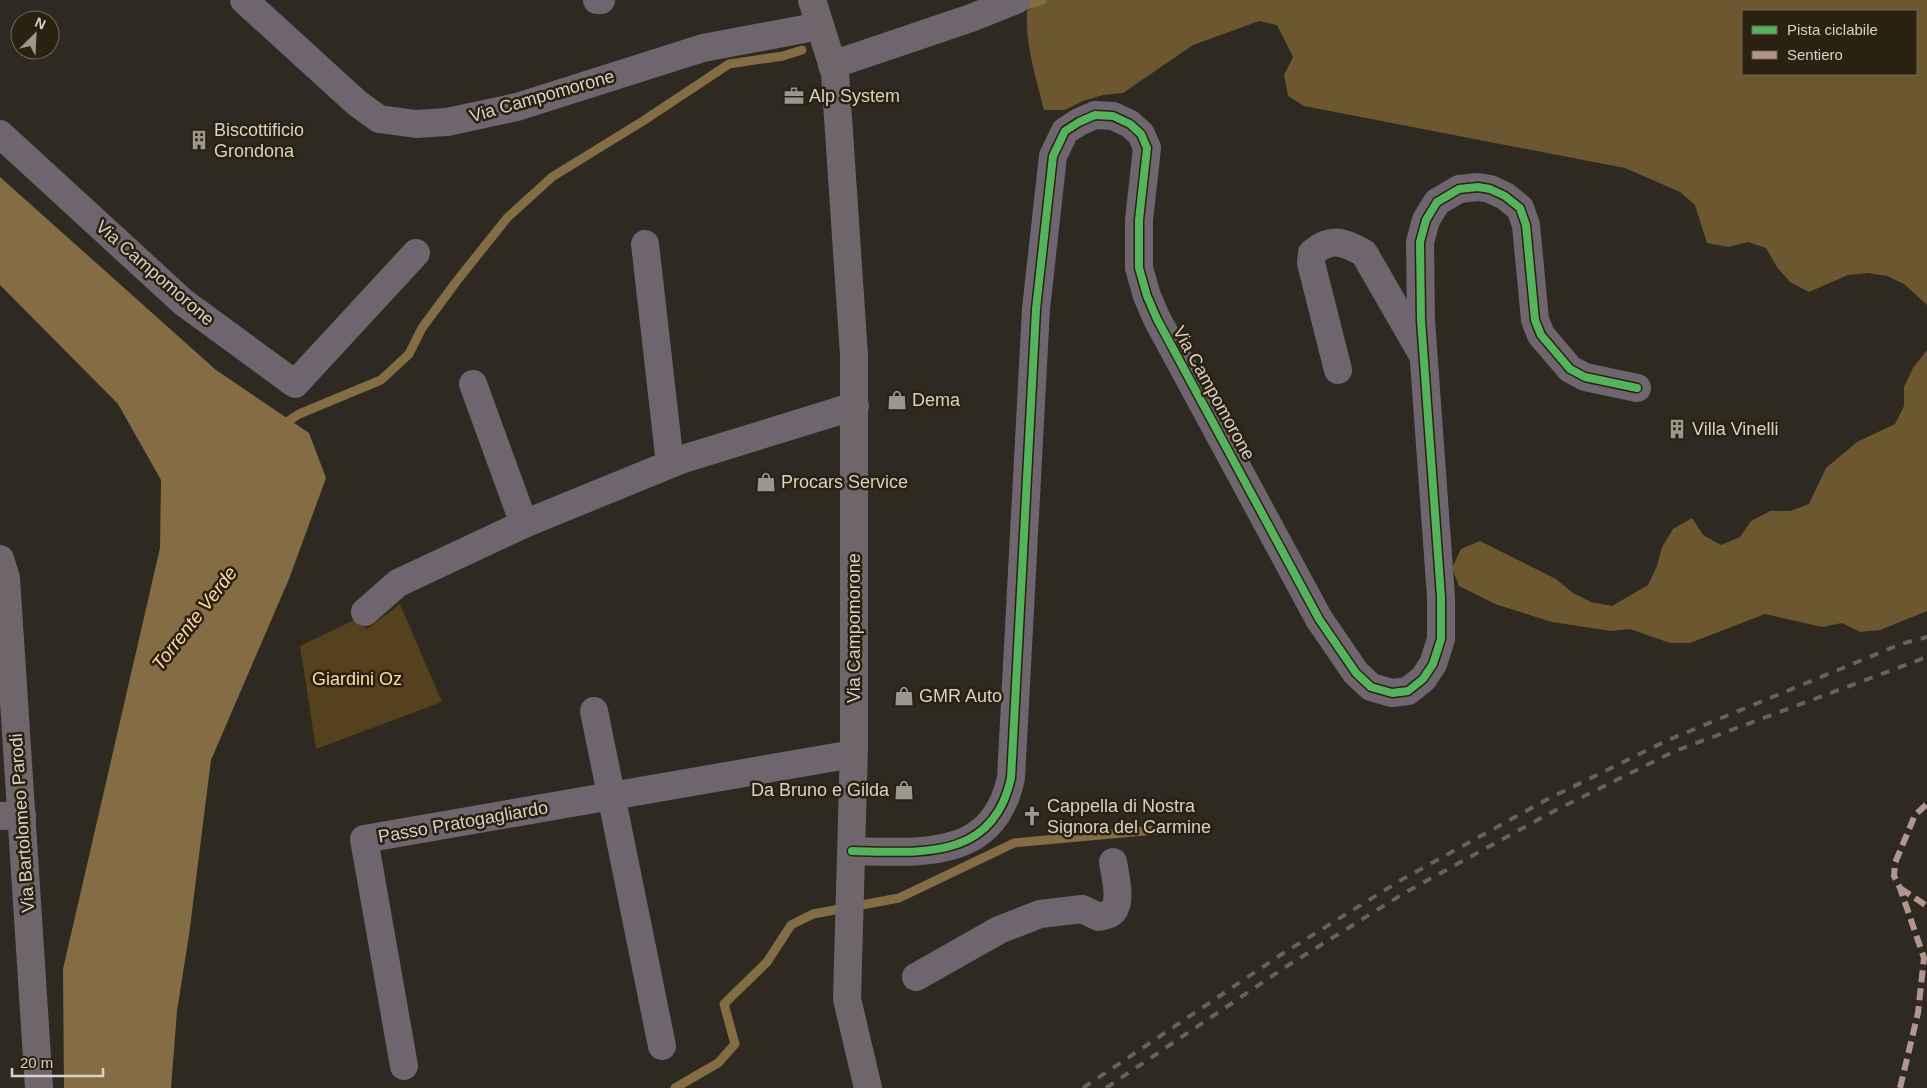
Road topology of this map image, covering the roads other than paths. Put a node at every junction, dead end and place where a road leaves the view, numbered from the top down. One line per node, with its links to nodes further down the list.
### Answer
1 (244, 0): 4 (street, Via Campomorone)
2 (812, 0): 4 (main road, Via Campomorone)
3 (1016, 0): 5 (street)
4 (820, 26): 5 (main road, Via Campomorone)
5 (832, 65): 13 (main road, Via Campomorone)
6 (0, 134): 8 (street, Via Campomorone)
7 (645, 244): 14 (street)
8 (416, 254)
9 (1424, 356): 10 (street, Via Campomorone); 12 (street, Via Campomorone); 22 (street, Via Campomorone)
10 (1338, 370)
11 (473, 384): 15 (street)
12 (1637, 388)
13 (855, 406): 14 (street); 19 (main road, Via Campomorone)
14 (670, 464): 15 (street)
15 (524, 524): 17 (street)
16 (0, 560): 21 (main road, Via Bartolomeo Parodi)
17 (365, 612)
18 (594, 711): 20 (street)
19 (853, 754): 20 (street, Passo Pratogagliardo); 22 (main road, Via Campomorone)
20 (611, 796): 25 (street); 26 (street, Passo Pratogagliardo)
21 (11, 815): 27 (main road, Via Bartolomeo Parodi)
22 (852, 851): 28 (main road, Via Campomorone)
23 (1113, 862): 24 (street)
24 (916, 977)
25 (662, 1046)
26 (404, 1066)
27 (39, 1088)
28 (868, 1088)

